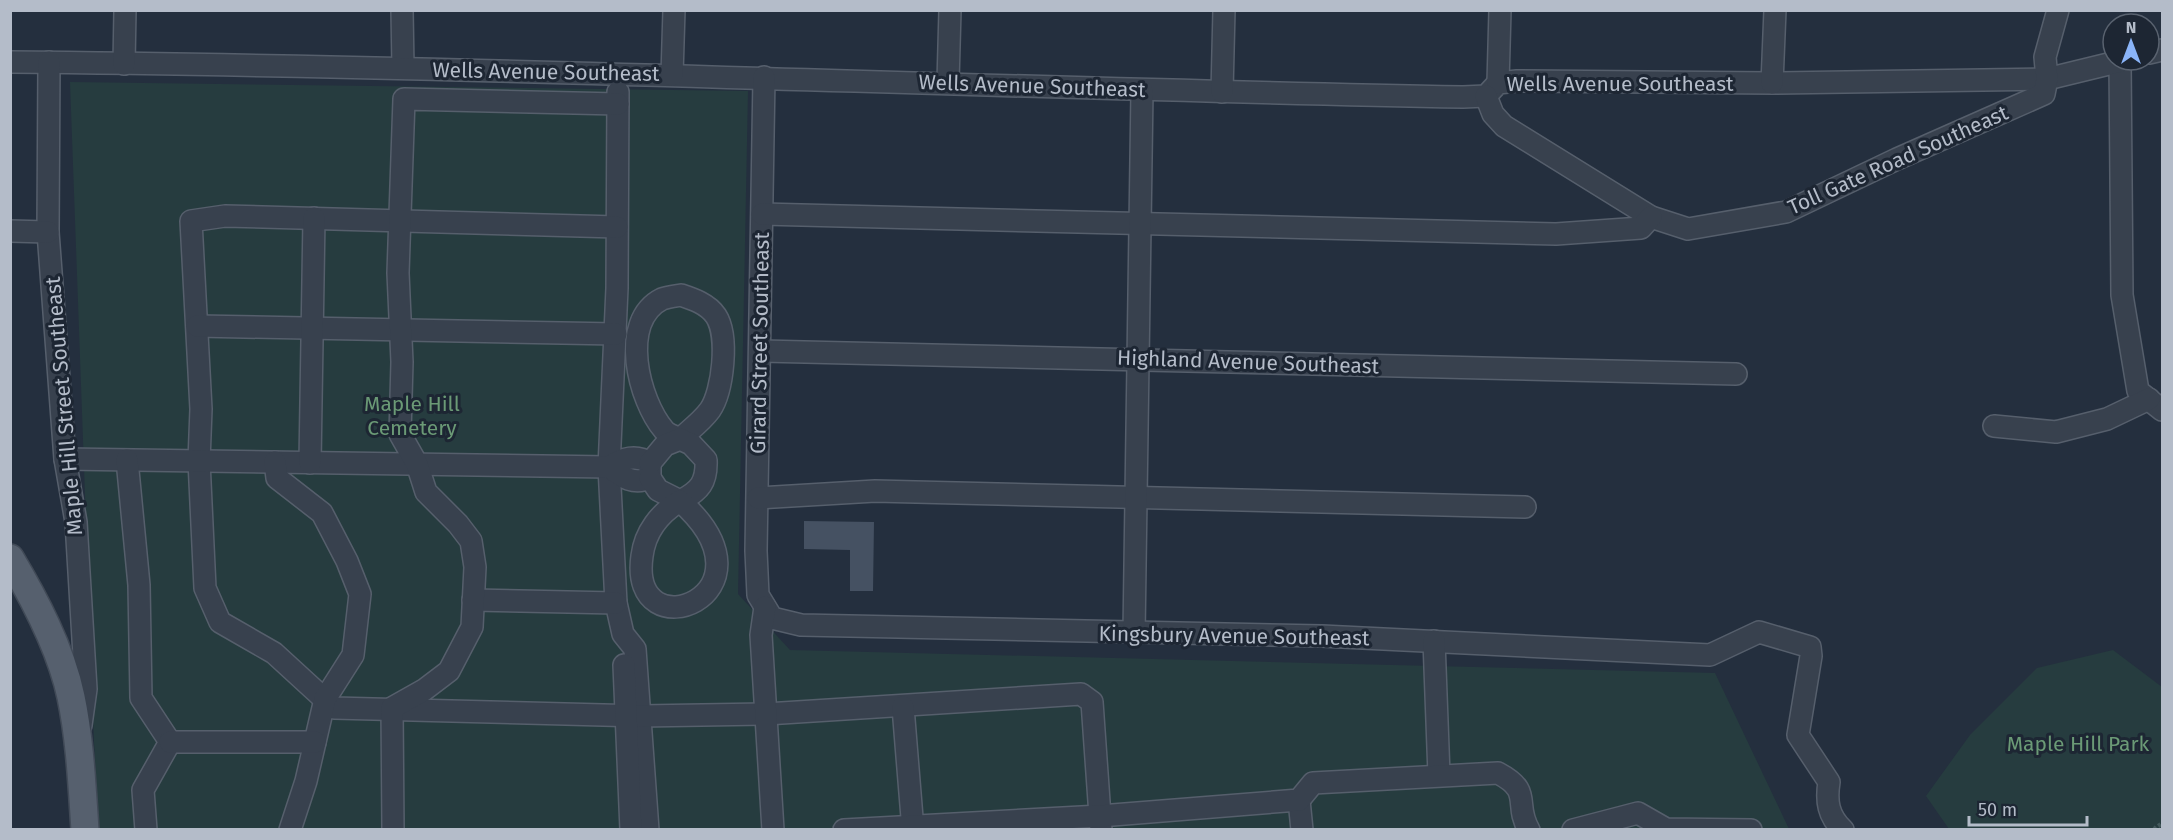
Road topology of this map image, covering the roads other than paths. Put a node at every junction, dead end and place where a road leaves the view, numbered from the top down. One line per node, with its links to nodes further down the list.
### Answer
1 (124, 10): 11 (street)
2 (402, 10): 13 (street)
3 (674, 10): 16 (street)
4 (950, 10): 19 (street)
5 (1224, 10): 23 (street)
6 (1500, 10): 21 (street)
7 (1774, 10): 20 (street)
8 (2058, 10): 18 (street)
9 (10, 62): 10 (street, Wells Avenue Southeast)
10 (49, 62): 11 (street, Wells Avenue Southeast); 32 (street, Maple Hill Street Southeast)
11 (124, 64): 13 (street, Wells Avenue Southeast)
12 (2101, 66): 18 (street)
13 (403, 68): 15 (street, Wells Avenue Southeast)
14 (2122, 72): 40 (street)
15 (618, 74): 16 (street, Wells Avenue Southeast); 24 (street)
16 (672, 75): 17 (street, Wells Avenue Southeast)
17 (765, 77): 19 (street, Wells Avenue Southeast); 25 (street, Girard Street Southeast)
18 (2047, 79): 20 (street, Wells Avenue Southeast); 26 (street, Toll Gate Road Southeast)
19 (948, 82): 22 (street, Wells Avenue Southeast)
20 (1772, 83): 21 (street, Wells Avenue Southeast)
21 (1492, 90): 23 (street, Wells Avenue Southeast); 26 (street, Toll Gate Road Southeast)
22 (1142, 91): 23 (street, Wells Avenue Southeast); 29 (street)
23 (1222, 92)
24 (618, 105): 28 (street); 30 (street)
25 (762, 214): 29 (street); 37 (street, Girard Street Southeast)
26 (1651, 217): 29 (street)
27 (314, 218): 28 (street); 33 (street); 34 (street)
28 (401, 221): 30 (street); 35 (street)
29 (1141, 222): 38 (street)
30 (617, 227): 36 (street)
31 (10, 231): 32 (street)
32 (48, 232): 43 (street, Maple Hill Street Southeast)
33 (197, 326): 34 (street); 45 (street)
34 (313, 328): 35 (street); 47 (street)
35 (402, 330): 36 (street); 48 (street)
36 (616, 334): 49 (street)
37 (760, 351): 38 (street, Highland Avenue Southeast); 51 (street, Girard Street Southeast)
38 (1139, 359): 39 (street, Highland Avenue Southeast); 52 (street)
39 (1736, 374)
40 (2156, 405): 41 (street)
41 (1994, 426)
42 (680, 439): 42 (street); 50 (street); 53 (street)
43 (65, 459): 44 (street); 68 (street, Maple Hill Street Southeast)
44 (127, 460): 45 (street); 66 (street)
45 (199, 461): 46 (street); 61 (street)
46 (275, 462): 47 (street); 61 (street)
47 (310, 463): 48 (street)
48 (417, 464): 49 (street); 56 (street)
49 (609, 467): 50 (street); 57 (street)
50 (650, 471): 53 (street)
51 (758, 498): 52 (street); 58 (street, Girard Street Southeast)
52 (1137, 498): 54 (street); 59 (street)
53 (680, 501): 53 (street)
54 (1525, 507)
55 (10, 558): 68 (main road)
56 (473, 600): 57 (street); 63 (street)
57 (616, 603): 65 (street)
58 (765, 607): 59 (street, Kingsbury Avenue Southeast); 64 (street)
59 (1134, 633): 60 (street, Kingsbury Avenue Southeast)
60 (1434, 641): 69 (street); 85 (street, Kingsbury Avenue Southeast)
61 (325, 699): 63 (street); 67 (street)
62 (903, 706): 64 (street); 71 (street); 72 (street)
63 (392, 708): 65 (street); 76 (street)
64 (766, 714): 65 (street); 79 (street)
65 (633, 716): 77 (street); 78 (street)
66 (170, 742): 67 (street); 74 (street)
67 (315, 742): 75 (street)
68 (78, 749): 73 (main road)
69 (1439, 775): 70 (street); 82 (street)
70 (1299, 800): 71 (street); 81 (street)
71 (1101, 823): 72 (street)
72 (913, 827): 80 (street)
73 (85, 830)
74 (147, 830)
75 (290, 830)
76 (393, 830)
77 (631, 830)
78 (648, 830)
79 (773, 830)
80 (844, 830)
81 (1302, 830)
82 (1529, 830)
83 (1573, 830): 84 (street)
84 (1751, 830)
85 (1843, 830)

